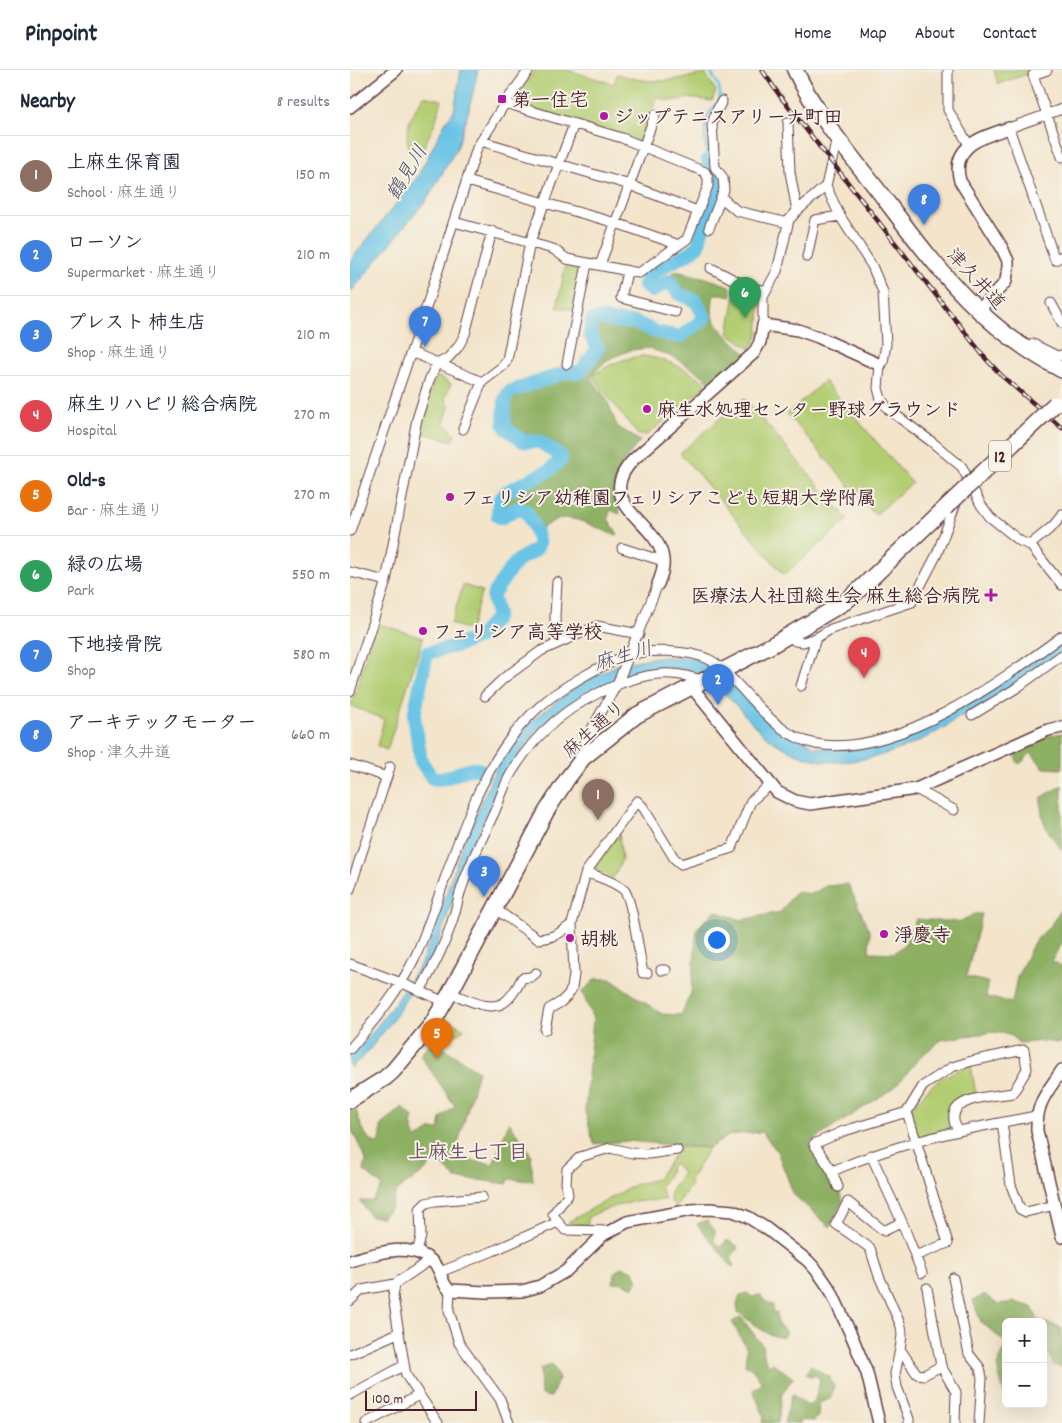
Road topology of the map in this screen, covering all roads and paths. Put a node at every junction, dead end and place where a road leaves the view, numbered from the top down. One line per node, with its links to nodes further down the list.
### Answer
1 (529, 70): 7 (street)
2 (795, 70): 15 (main road, 津久井道)
3 (948, 70): 17 (street)
4 (1048, 70): 10 (street)
5 (391, 72): 8 (street)
6 (722, 101): 21 (street)
7 (505, 103): 13 (street); 16 (street)
8 (350, 108)
9 (1062, 109): 10 (street)
10 (1046, 114): 14 (street); 19 (street)
11 (655, 115): 18 (street)
12 (788, 122): 28 (street)
13 (574, 124): 18 (street); 20 (street)
14 (1009, 128): 17 (street); 38 (street)
15 (837, 138): 24 (street); 45 (main road, 津久井道)
16 (481, 141): 20 (street); 22 (street)
17 (969, 145): 45 (street)
18 (644, 146): 21 (street); 23 (street)
19 (1062, 157)
20 (559, 165): 23 (street); 26 (street)
21 (711, 171): 25 (street); 27 (street)
22 (467, 181): 26 (street); 30 (street)
23 (630, 185): 27 (street); 31 (street)
24 (826, 186): 28 (street); 29 (street)
25 (722, 197): 32 (street); 33 (street)
26 (545, 202): 31 (street); 35 (street)
27 (697, 211): 36 (street)
28 (797, 211): 32 (street)
29 (840, 216): 37 (street); 54 (street)
30 (454, 222): 34 (street); 50 (street)
31 (616, 223): 36 (street); 40 (street)
32 (788, 223): 43 (street)
33 (709, 228)
34 (492, 231): 35 (street); 52 (street)
35 (530, 242): 39 (street); 56 (street)
36 (678, 245): 42 (street)
37 (807, 256)
38 (1062, 256)
39 (587, 264): 40 (street); 53 (street)
40 (600, 265): 42 (street)
41 (711, 268): 43 (street)
42 (627, 272): 46 (street)
43 (766, 290): 48 (street)
44 (1051, 303): 47 (street)
45 (978, 311): 49 (main road, 津久井道)
46 (675, 312)
47 (1062, 323)
48 (763, 325): 54 (street); 64 (street)
49 (1028, 351): 51 (street); 55 (main road, 津久井道)
50 (410, 355): 52 (street); 61 (street)
51 (1062, 355)
52 (439, 364): 56 (street); 66 (street)
53 (567, 364)
54 (880, 365): 59 (street)
55 (1062, 370)
56 (482, 382): 58 (street)
57 (1058, 400): 71 (main road, 麻生通り / 12, bridge)
58 (463, 429)
59 (966, 475): 62 (street); 73 (street)
60 (1062, 515): 62 (street)
61 (350, 531)
62 (1030, 546): 69 (street)
63 (622, 548): 64 (street)
64 (663, 561): 68 (street)
65 (350, 572): 66 (street)
66 (386, 581): 81 (street)
67 (557, 582): 74 (street)
68 (658, 584): 70 (street)
69 (1062, 585)
70 (639, 634): 74 (street); 76 (street)
71 (790, 635): 73 (street); 77 (main road, 麻生通り / 12)
72 (1062, 636): 77 (street)
73 (816, 638): 80 (street)
74 (556, 643): 82 (street)
75 (1062, 655): 83 (street)
76 (628, 658): 77 (street); 78 (street); 99 (street)
77 (723, 670): 79 (main road, 麻生通り / 12)
78 (617, 684): 79 (street); 85 (street); 100 (street)
79 (697, 684): 85 (main road, 麻生通り / 12); 89 (street)
80 (801, 686)
81 (350, 691)
82 (484, 696)
83 (972, 715)
84 (1062, 727): 90 (street)
85 (579, 762): 94 (main road, 麻生通り / 12)
86 (350, 765): 88 (street)
87 (390, 767): 88 (street)
88 (387, 777): 93 (street)
89 (771, 784): 90 (street); 92 (street)
90 (916, 789): 91 (street)
91 (954, 810)
92 (586, 872): 95 (street); 98 (street)
93 (350, 889)
94 (494, 908): 95 (street); 101 (main road, 麻生通り / 12)
95 (572, 924): 102 (street)
96 (350, 964): 99 (street)
97 (536, 972): 101 (street)
98 (647, 973)
99 (402, 984): 100 (street); 103 (street)
100 (418, 990): 101 (street)
101 (448, 997): 105 (main road, 麻生通り / 12)
102 (545, 1030)
103 (350, 1048)
104 (1062, 1070): 107 (street)
105 (350, 1100)
106 (907, 1112): 109 (street); 110 (street); 113 (street)
107 (1036, 1116): 108 (street); 116 (street)
108 (1002, 1123): 109 (street); 116 (street)
109 (959, 1131): 110 (street)
110 (916, 1142): 112 (street); 122 (street)
111 (677, 1150): 117 (street)
112 (872, 1155): 113 (street); 118 (street)
113 (832, 1171): 114 (street)
114 (838, 1187)
115 (482, 1197): 121 (street)
116 (1054, 1205): 120 (street)
117 (558, 1222): 119 (street); 125 (street)
118 (902, 1222): 122 (street); 133 (street)
119 (609, 1231): 130 (street); 142 (street)
120 (1062, 1237)
121 (417, 1252): 123 (street); 124 (street)
122 (916, 1256): 126 (street)
123 (430, 1260): 125 (street); 128 (street)
124 (350, 1261)
125 (440, 1272): 130 (street)
126 (922, 1274)
127 (953, 1278): 145 (street)
128 (395, 1284): 131 (street); 132 (street)
129 (926, 1288): 136 (street)
130 (450, 1290): 141 (street)
131 (350, 1301)
132 (398, 1333): 134 (street); 135 (street)
133 (900, 1349): 136 (street); 143 (street)
134 (350, 1354)
135 (403, 1366): 137 (street); 138 (street)
136 (941, 1366): 144 (street)
137 (350, 1395)
138 (419, 1395): 139 (street); 140 (street)
139 (366, 1423)
140 (438, 1423)
141 (509, 1423)
142 (879, 1423)
143 (908, 1423)
144 (955, 1423)
145 (979, 1423)

